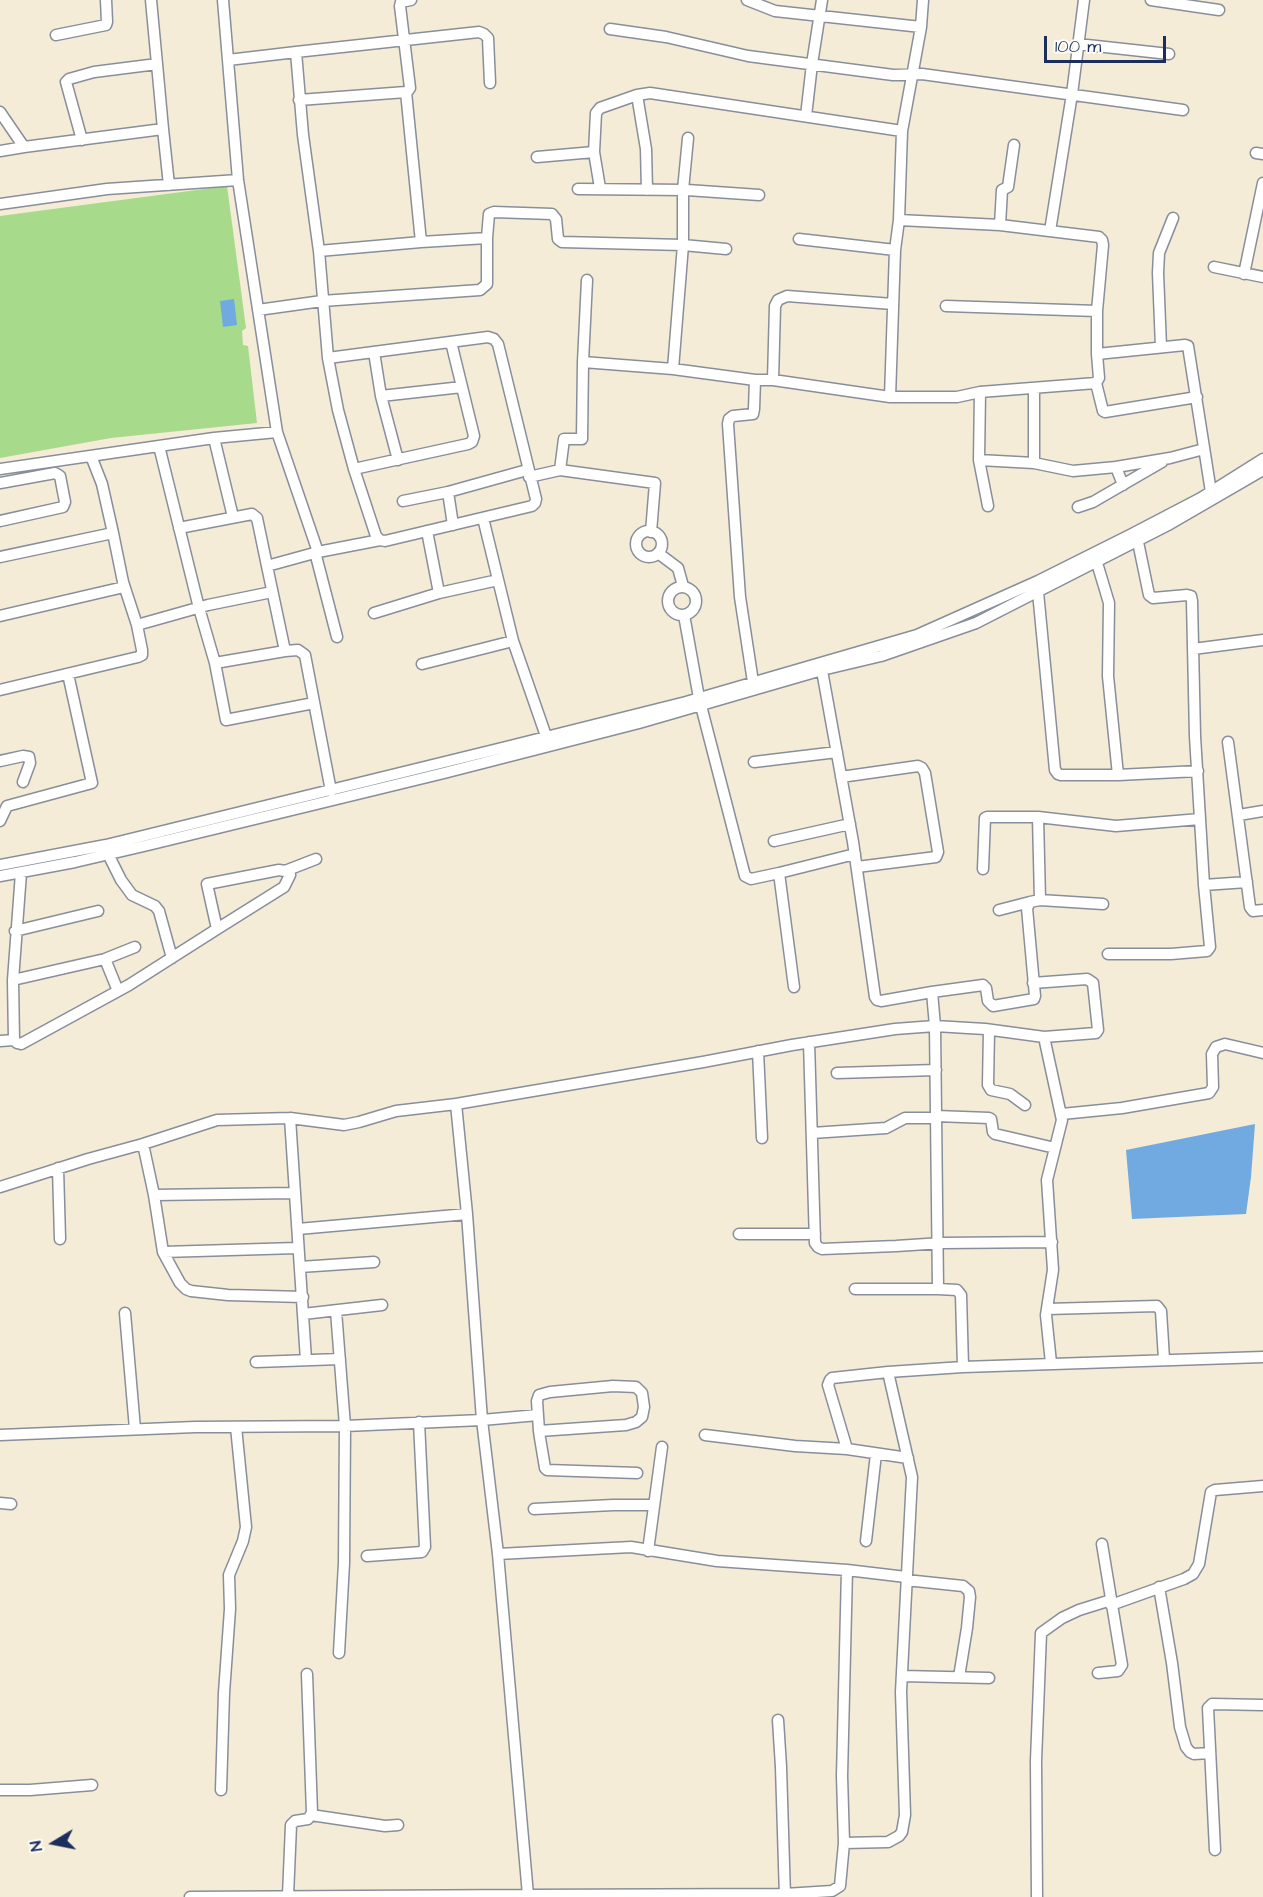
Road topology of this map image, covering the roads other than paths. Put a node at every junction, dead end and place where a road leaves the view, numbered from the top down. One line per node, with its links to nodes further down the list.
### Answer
1 (106, 0): 14 (street)
2 (151, 0): 20 (street)
3 (223, 0): 19 (street)
4 (747, 0): 11 (street)
5 (822, 0): 11 (street)
6 (923, 0): 12 (street)
7 (1084, 0): 16 (street)
8 (1151, 0): 10 (street)
9 (404, 1): 15 (street)
10 (1219, 10)
11 (820, 17): 12 (street); 21 (street)
12 (921, 27): 22 (street)
13 (610, 28): 21 (street)
14 (56, 35)
15 (404, 40): 17 (street); 23 (street); 24 (street)
16 (1078, 44): 18 (street); 25 (street)
17 (296, 52): 19 (street); 27 (street)
18 (1169, 54)
19 (228, 60): 40 (street)
20 (157, 64): 31 (street); 34 (street)
21 (812, 64): 22 (street); 30 (street)
22 (911, 74): 25 (street); 32 (street)
23 (490, 83)
24 (406, 93): 27 (street); 56 (street)
25 (1072, 94): 28 (street); 53 (street)
26 (637, 95): 30 (street); 38 (street); 45 (street)
27 (299, 100): 60 (street)
28 (1183, 110)
29 (0, 112): 36 (street)
30 (806, 116): 32 (street)
31 (163, 129): 34 (street); 42 (street)
32 (902, 131): 51 (street)
33 (688, 138): 46 (street)
34 (82, 140): 36 (street)
35 (1014, 145): 52 (street)
36 (24, 147): 37 (street)
37 (0, 151)
38 (594, 152): 39 (street); 43 (street)
39 (537, 157)
40 (238, 180): 42 (street); 68 (street)
41 (1263, 183): 49 (street)
42 (169, 185): 48 (street)
43 (600, 188): 44 (street); 45 (street)
44 (578, 189)
45 (647, 190): 46 (street)
46 (683, 190): 47 (street); 57 (street)
47 (759, 195)
48 (0, 204)
49 (1260, 212): 62 (street)
50 (1173, 218): 71 (street)
51 (899, 220): 52 (street); 59 (street)
52 (1000, 225): 53 (street)
53 (1050, 231): 69 (street)
54 (487, 238): 56 (street); 57 (street); 65 (street)
55 (799, 239): 59 (street)
56 (421, 242): 60 (street)
57 (683, 246): 58 (street); 76 (street)
58 (726, 249)
59 (895, 250): 66 (street)
60 (319, 251): 65 (street)
61 (1214, 267): 62 (street)
62 (1244, 274): 63 (street)
63 (1263, 278)
64 (587, 280): 75 (street)
65 (322, 302): 68 (street); 74 (street)
66 (893, 304): 78 (street); 84 (street)
67 (946, 306): 69 (street)
68 (258, 310): 86 (street)
69 (1097, 311): 73 (street)
70 (450, 342): 72 (street); 80 (street); 101 (street)
71 (1161, 348): 73 (street); 85 (street)
72 (374, 352): 74 (street); 83 (street)
73 (1097, 354): 79 (street)
74 (328, 358): 98 (street)
75 (583, 362): 76 (street); 99 (street)
76 (673, 369): 77 (street)
77 (755, 380): 78 (street); 144 (street)
78 (773, 380): 84 (street)
79 (1096, 383): 81 (street); 85 (street)
80 (462, 387): 83 (street); 93 (street)
81 (1034, 388): 82 (street); 95 (street)
82 (980, 392): 84 (street); 94 (street)
83 (381, 396): 93 (street)
84 (890, 397)
85 (1197, 397): 89 (street)
86 (277, 432): 87 (street); 119 (street)
87 (214, 438): 88 (street); 109 (street)
88 (159, 446): 90 (street); 113 (street)
89 (1204, 449): 91 (street); 105 (street)
90 (91, 456): 97 (street); 116 (street)
91 (1170, 458): 96 (street); 103 (street)
92 (1263, 459): 105 (street)
93 (398, 460): 98 (street)
94 (979, 460): 95 (street); 107 (street)
95 (1034, 463): 96 (street)
96 (1116, 467): 103 (street)
97 (0, 469)
98 (354, 469): 117 (street)
99 (560, 470): 101 (street); 115 (street)
100 (1263, 470): 118 (street)
101 (528, 473): 104 (street); 110 (street)
102 (0, 483): 111 (street)
103 (1123, 485): 108 (street)
104 (448, 492): 106 (street); 112 (street)
105 (1211, 492): 142 (street)
106 (403, 501)
107 (988, 506)
108 (1078, 507)
109 (233, 517): 113 (street); 123 (street)
110 (483, 518): 112 (street); 124 (street)
111 (0, 520)
112 (453, 525): 114 (street)
113 (179, 528): 130 (street)
114 (427, 531): 117 (street); 129 (street)
115 (651, 532): 120 (street); 120 (street)
116 (113, 533): 121 (street); 125 (street)
117 (380, 540): 119 (street)
118 (1138, 542): 122 (street); 138 (street)
119 (316, 552): 123 (street); 135 (street)
120 (658, 553): 126 (street)
121 (0, 557)
122 (1097, 563): 128 (street); 154 (street)
123 (267, 566): 127 (street)
124 (498, 580): 129 (street); 137 (street)
125 (124, 586): 133 (street); 134 (street)
126 (683, 586): 132 (street); 132 (street)
127 (272, 592): 130 (street); 139 (street)
128 (1038, 592): 142 (street); 154 (street)
129 (439, 593): 131 (street)
130 (199, 608): 134 (street); 140 (street)
131 (374, 614)
132 (684, 615): 146 (street)
133 (0, 616)
134 (137, 625): 143 (street)
135 (337, 637)
136 (1263, 640): 138 (street)
137 (513, 641): 141 (street); 148 (street)
138 (1193, 649): 153 (street)
139 (285, 651): 140 (street); 147 (street)
140 (215, 663): 147 (street)
141 (422, 664)
142 (821, 666): 144 (street); 146 (street); 150 (street)
143 (68, 674): 145 (street); 162 (street)
144 (753, 682): 146 (street)
145 (0, 690)
146 (700, 702): 148 (street); 165 (street); 173 (street)
147 (314, 703): 157 (street)
148 (546, 736): 157 (street)
149 (1228, 742): 159 (street)
150 (837, 752): 152 (street); 155 (street)
151 (0, 761): 156 (street)
152 (754, 762)
153 (1198, 771): 154 (street); 161 (street)
154 (1118, 775)
155 (841, 777): 163 (street); 169 (street)
156 (23, 782)
157 (331, 791): 168 (street)
158 (1263, 811): 159 (street)
159 (1239, 815): 175 (street)
160 (1038, 817): 161 (street); 170 (street); 177 (street)
161 (1200, 819): 176 (street)
162 (0, 821)
163 (850, 824): 164 (street); 166 (street)
164 (774, 841)
165 (108, 854): 172 (street); 187 (street)
166 (855, 855): 169 (street); 173 (street)
167 (316, 860): 171 (street)
168 (0, 865)
169 (857, 867): 192 (street)
170 (983, 869)
171 (285, 870): 182 (street); 182 (street)
172 (21, 873): 174 (street); 183 (street)
173 (779, 873): 190 (street)
174 (0, 876)
175 (1246, 882): 176 (street); 180 (street)
176 (1204, 885): 185 (street)
177 (1034, 901): 178 (street); 179 (street); 189 (street)
178 (1103, 904)
179 (999, 910)
180 (1263, 910)
181 (98, 911): 183 (street)
182 (217, 929): 187 (street)
183 (15, 931): 188 (street)
184 (135, 947): 186 (street)
185 (1108, 954)
186 (105, 958): 188 (street); 191 (street)
187 (172, 958): 191 (street)
188 (13, 980): 196 (street)
189 (1033, 984): 192 (street); 195 (street)
190 (794, 987)
191 (118, 991): 196 (street)
192 (932, 992): 193 (street)
193 (935, 1026): 194 (street); 198 (street); 201 (street)
194 (989, 1029): 195 (street); 204 (street)
195 (1044, 1037): 205 (street)
196 (14, 1040): 197 (street)
197 (0, 1041)
198 (809, 1042): 199 (street); 208 (street)
199 (758, 1052): 203 (street); 209 (street)
200 (1263, 1053): 205 (street)
201 (936, 1070): 202 (street); 206 (street)
202 (837, 1073)
203 (456, 1104): 207 (street); 216 (street)
204 (1025, 1105)
205 (1062, 1114): 211 (street)
206 (936, 1117): 208 (street); 211 (street); 222 (street)
207 (290, 1118): 210 (street); 214 (street)
208 (812, 1133): 219 (street)
209 (762, 1138)
210 (143, 1144): 212 (street); 215 (street)
211 (1055, 1148): 221 (street)
212 (58, 1168): 213 (street); 220 (street)
213 (0, 1187)
214 (294, 1193): 215 (street); 217 (street)
215 (154, 1196): 224 (street)
216 (467, 1214): 217 (street); 244 (street)
217 (297, 1229): 223 (street)
218 (739, 1234): 219 (street)
219 (815, 1234): 222 (street)
220 (60, 1239)
221 (1052, 1242): 222 (street); 231 (street)
222 (937, 1243): 228 (street)
223 (297, 1248): 224 (street); 226 (street)
224 (163, 1252): 229 (street)
225 (375, 1262): 226 (street)
226 (300, 1267): 229 (street)
227 (855, 1289): 228 (street)
228 (938, 1289): 241 (street)
229 (303, 1297): 234 (street)
230 (382, 1305): 232 (street)
231 (1047, 1309): 237 (street); 240 (street)
232 (336, 1311): 234 (street); 236 (street)
233 (125, 1313): 248 (street)
234 (303, 1314): 238 (street)
235 (1263, 1356): 237 (street)
236 (340, 1359): 238 (street); 246 (street)
237 (1164, 1359): 240 (street)
238 (306, 1360): 239 (street)
239 (256, 1362)
240 (1051, 1364): 241 (street)
241 (963, 1367): 242 (street)
242 (888, 1372): 253 (street); 255 (street)
243 (538, 1415): 244 (street); 249 (street); 249 (street)
244 (482, 1420): 245 (street); 263 (street)
245 (419, 1422): 246 (street); 264 (street)
246 (345, 1425): 247 (street); 269 (street)
247 (236, 1427): 248 (street); 280 (street)
248 (135, 1429): 250 (street)
249 (539, 1431): 256 (street)
250 (0, 1435)
251 (705, 1435): 253 (street)
252 (662, 1447): 258 (street)
253 (847, 1449): 254 (street)
254 (876, 1454): 255 (street); 260 (street)
255 (908, 1458): 266 (street)
256 (637, 1473)
257 (1263, 1485): 267 (street)
258 (653, 1505): 259 (street); 262 (street)
259 (534, 1509)
260 (866, 1541)
261 (1102, 1544): 268 (street)
262 (648, 1551): 263 (street); 265 (street)
263 (498, 1554): 287 (street)
264 (367, 1556)
265 (847, 1570): 266 (street); 283 (street)
266 (906, 1579): 272 (street); 273 (street)
267 (1159, 1587): 268 (street); 277 (street)
268 (1111, 1603): 270 (street); 290 (street)
269 (339, 1653)
270 (1098, 1673)
271 (307, 1674): 281 (street)
272 (902, 1676): 273 (street); 283 (street)
273 (959, 1677): 274 (street)
274 (989, 1678)
275 (1263, 1705): 277 (street)
276 (777, 1720): 285 (street)
277 (1210, 1753): 284 (street)
278 (92, 1785): 279 (street)
279 (0, 1790)
280 (221, 1790)
281 (311, 1815): 282 (street); 286 (street)
282 (398, 1825)
283 (844, 1843): 285 (street)
284 (1215, 1850)
285 (785, 1895): 287 (street)
286 (288, 1896): 288 (street); 289 (street)
287 (528, 1896): 289 (street)
288 (190, 1897)
289 (338, 1897)
290 (1037, 1897)

